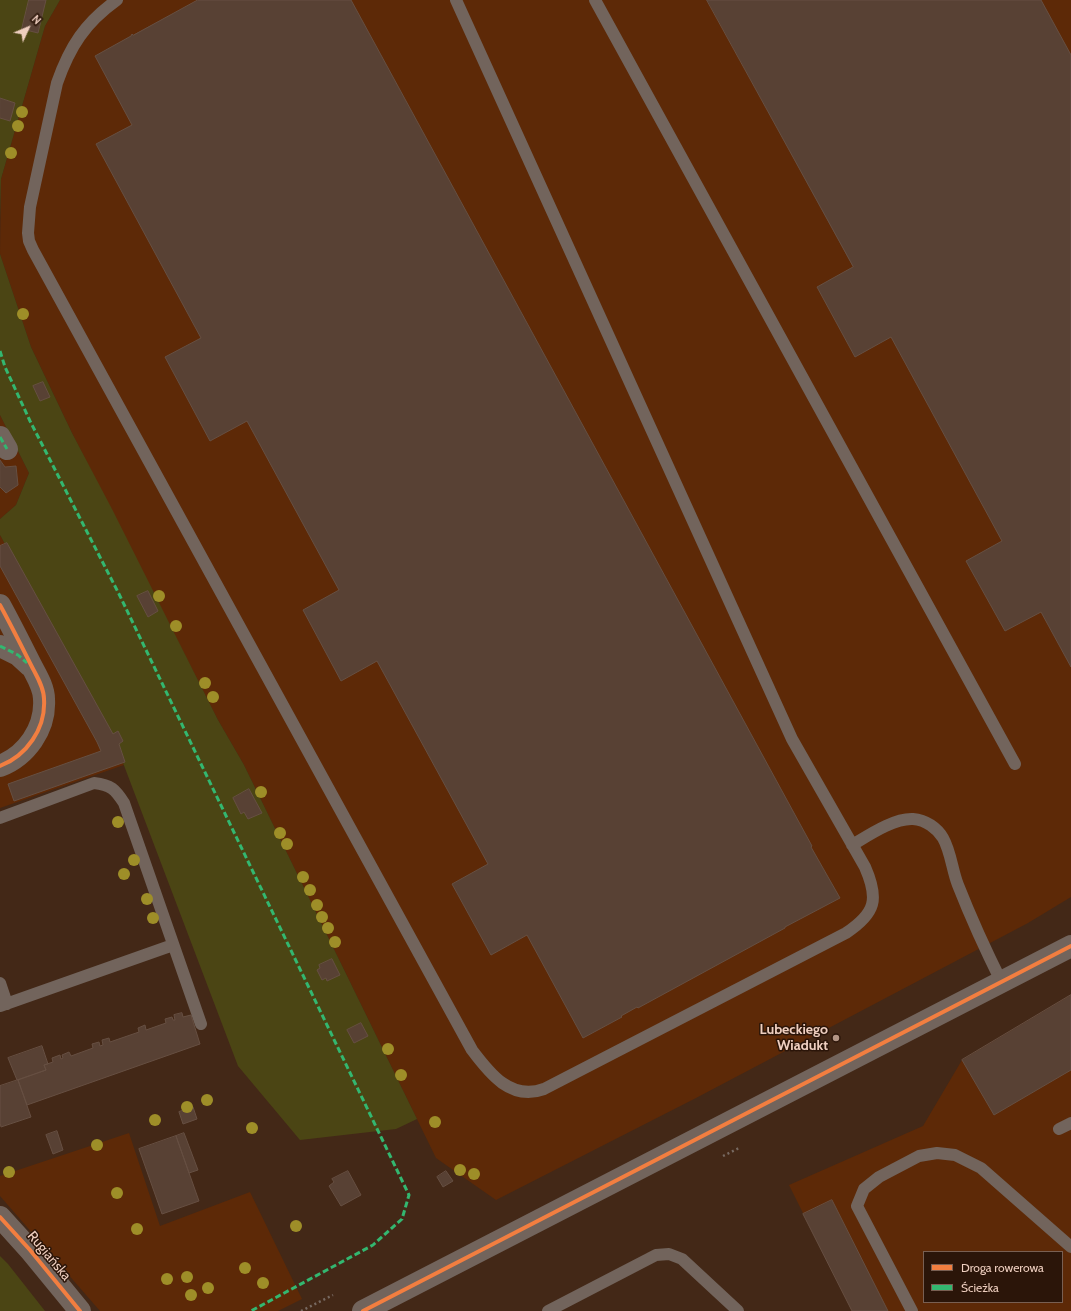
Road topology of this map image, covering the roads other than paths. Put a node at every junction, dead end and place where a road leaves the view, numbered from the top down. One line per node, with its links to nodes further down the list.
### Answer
1 (117, 0): 10 (lane)
2 (456, 0): 10 (lane)
3 (595, 0): 7 (lane)
4 (0, 605): 6 (street)
5 (0, 646): 6 (street)
6 (33, 669): 8 (street)
7 (1015, 764)
8 (0, 766)
9 (0, 818): 11 (lane)
10 (852, 845): 14 (lane)
11 (172, 945): 15 (lane); 16 (lane)
12 (1071, 946): 14 (street)
13 (0, 983): 15 (lane)
14 (1002, 983): 22 (street)
15 (4, 1005)
16 (201, 1024)
17 (1071, 1123): 18 (lane)
18 (1058, 1129)
19 (0, 1217): 21 (street, Rugiańska)
20 (1071, 1247): 25 (lane)
21 (80, 1311)
22 (363, 1311)
23 (548, 1311): 24 (lane)
24 (738, 1311)
25 (912, 1311)

